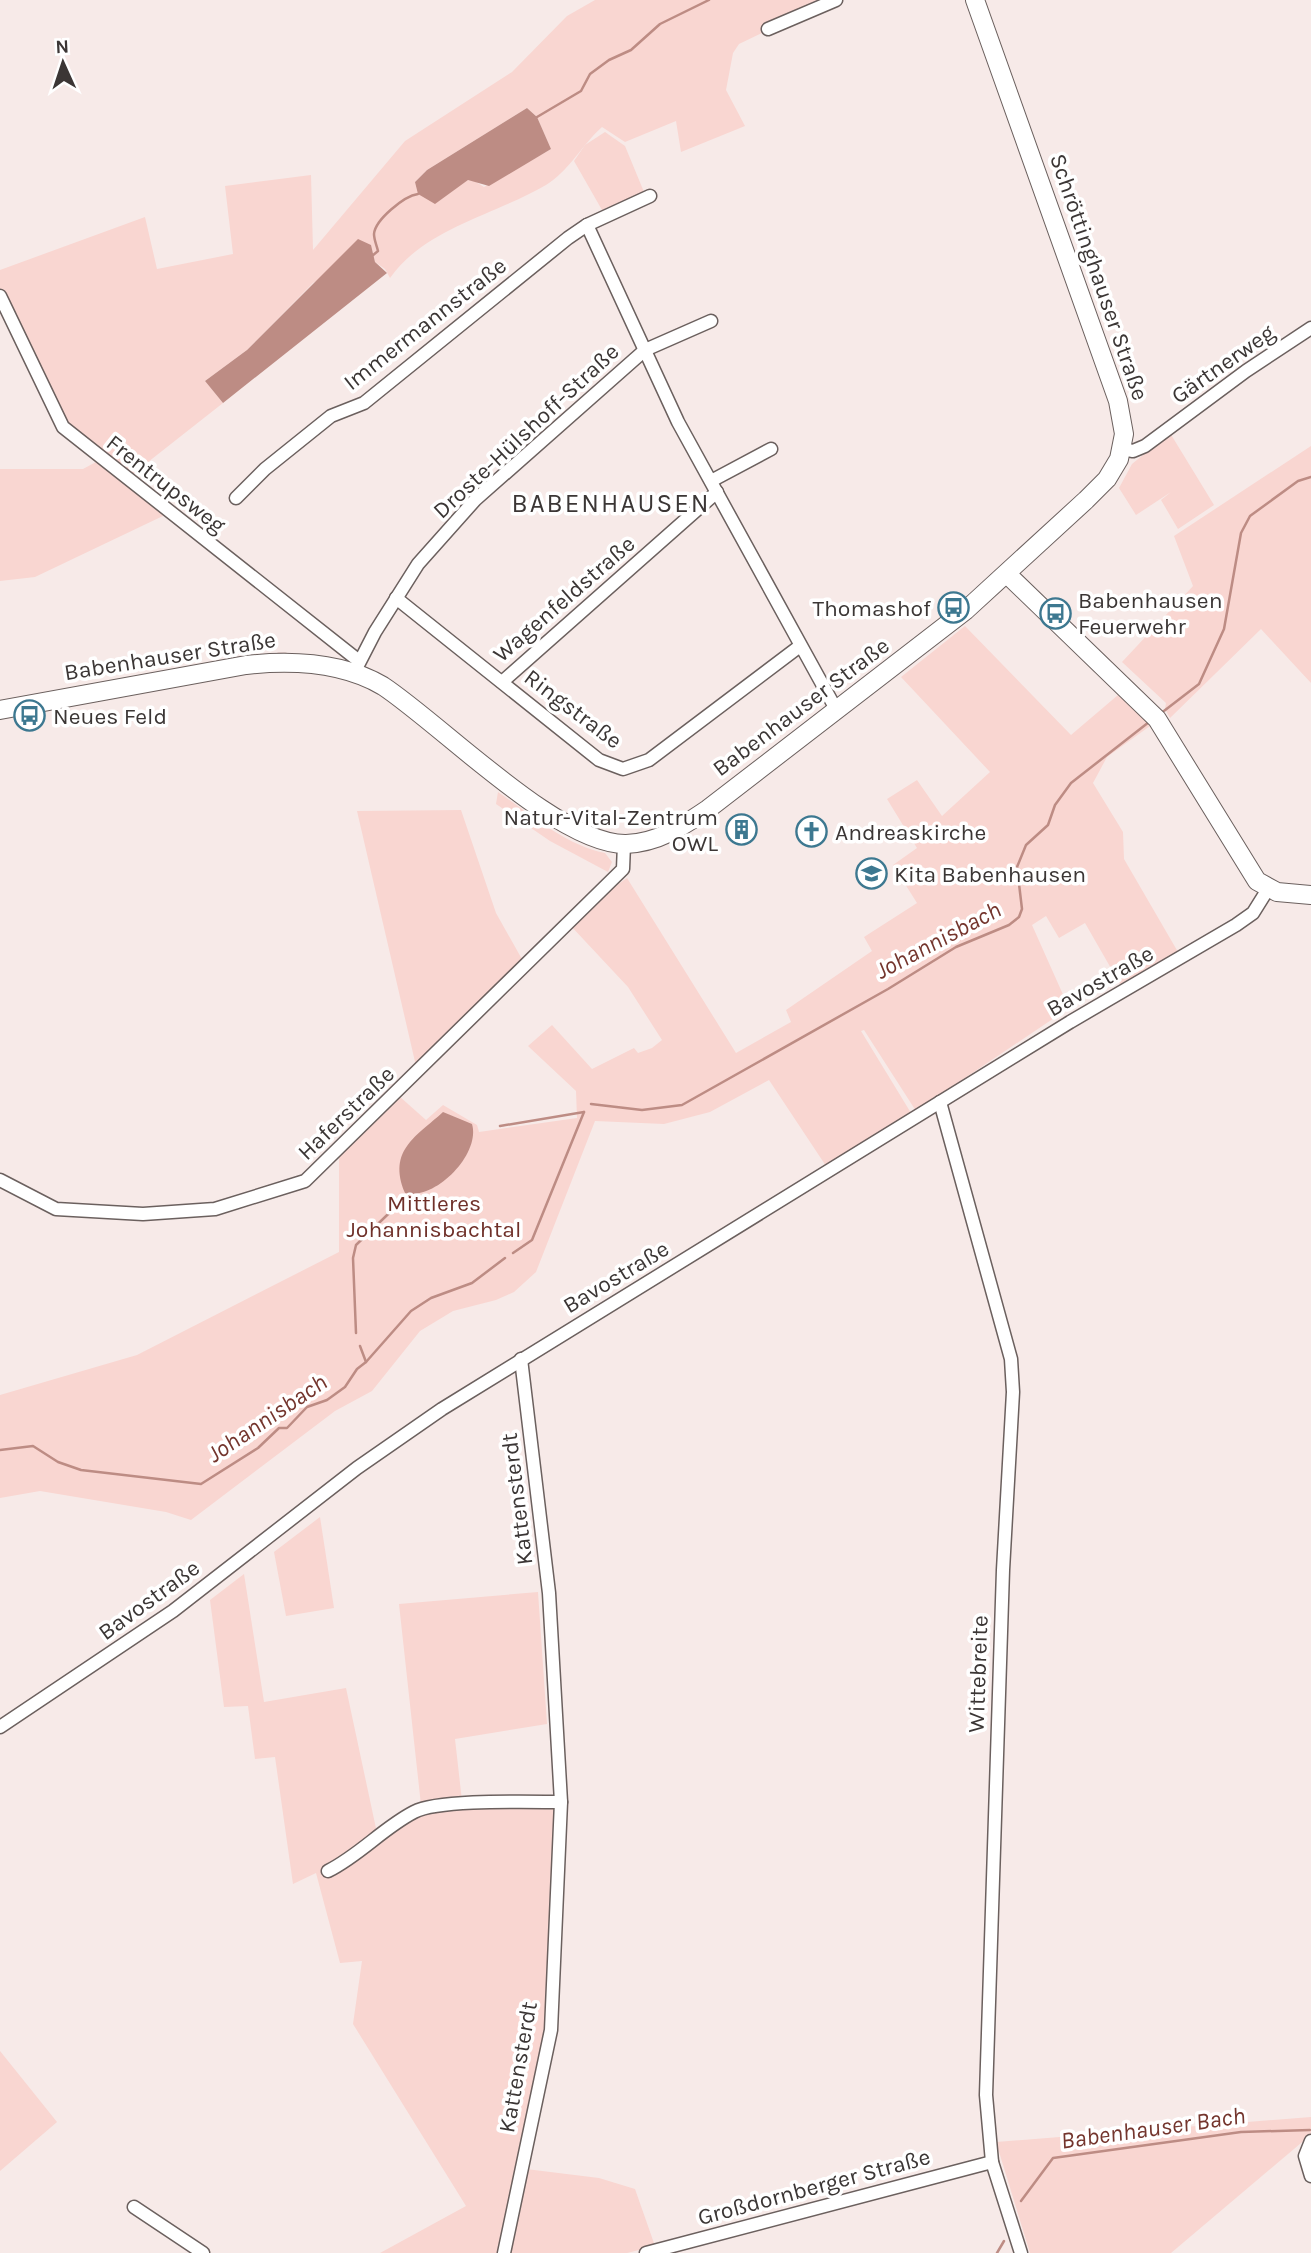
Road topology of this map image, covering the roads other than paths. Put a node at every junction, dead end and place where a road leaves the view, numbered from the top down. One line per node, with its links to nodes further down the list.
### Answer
1 (836, 0): 3 (street)
2 (975, 0): 11 (main road, Schröttinghauser Straße)
3 (768, 29)
4 (650, 196): 5 (street, Immermannstraße)
5 (587, 225): 9 (street); 13 (street, Immermannstraße)
6 (0, 296): 17 (street, Frentrupsweg)
7 (710, 321): 9 (street, Droste-Hülshoff-Straße)
8 (1311, 328): 11 (street, Gärtnerweg)
9 (645, 350): 12 (street); 15 (street, Droste-Hülshoff-Straße)
10 (771, 449): 12 (street, Wagenfeldstraße)
11 (1122, 449): 14 (main road)
12 (714, 487): 16 (street); 18 (street, Wagenfeldstraße)
13 (236, 498)
14 (1007, 574): 20 (main road, Babenhauser Straße); 22 (main road)
15 (396, 598): 17 (street, Droste-Hülshoff-Straße); 18 (street, Ringstraße)
16 (800, 646): 18 (street, Ringstraße); 20 (street)
17 (357, 667): 19 (main road, Babenhauser Straße); 21 (main road, Babenhauser Straße)
18 (502, 682)
19 (0, 709)
20 (837, 711): 21 (main road, Babenhauser Straße)
21 (624, 844): 25 (street, Haferstraße)
22 (1268, 889): 23 (main road); 24 (street, Bavostraße)
23 (1311, 895)
24 (940, 1102): 26 (street, Bavostraße); 31 (street, Wittebreite)
25 (0, 1180)
26 (521, 1359): 27 (street, Bavostraße); 28 (street, Kattensterdt)
27 (0, 1727)
28 (561, 1802): 29 (street); 35 (street, Kattensterdt)
29 (328, 1871)
30 (1309, 2144): 32 (street)
31 (992, 2162): 36 (street, Großdornberger Straße); 37 (street, Wittebreite)
32 (1311, 2175)
33 (134, 2207): 34 (street)
34 (202, 2253)
35 (504, 2253)
36 (646, 2253)
37 (1021, 2253)

